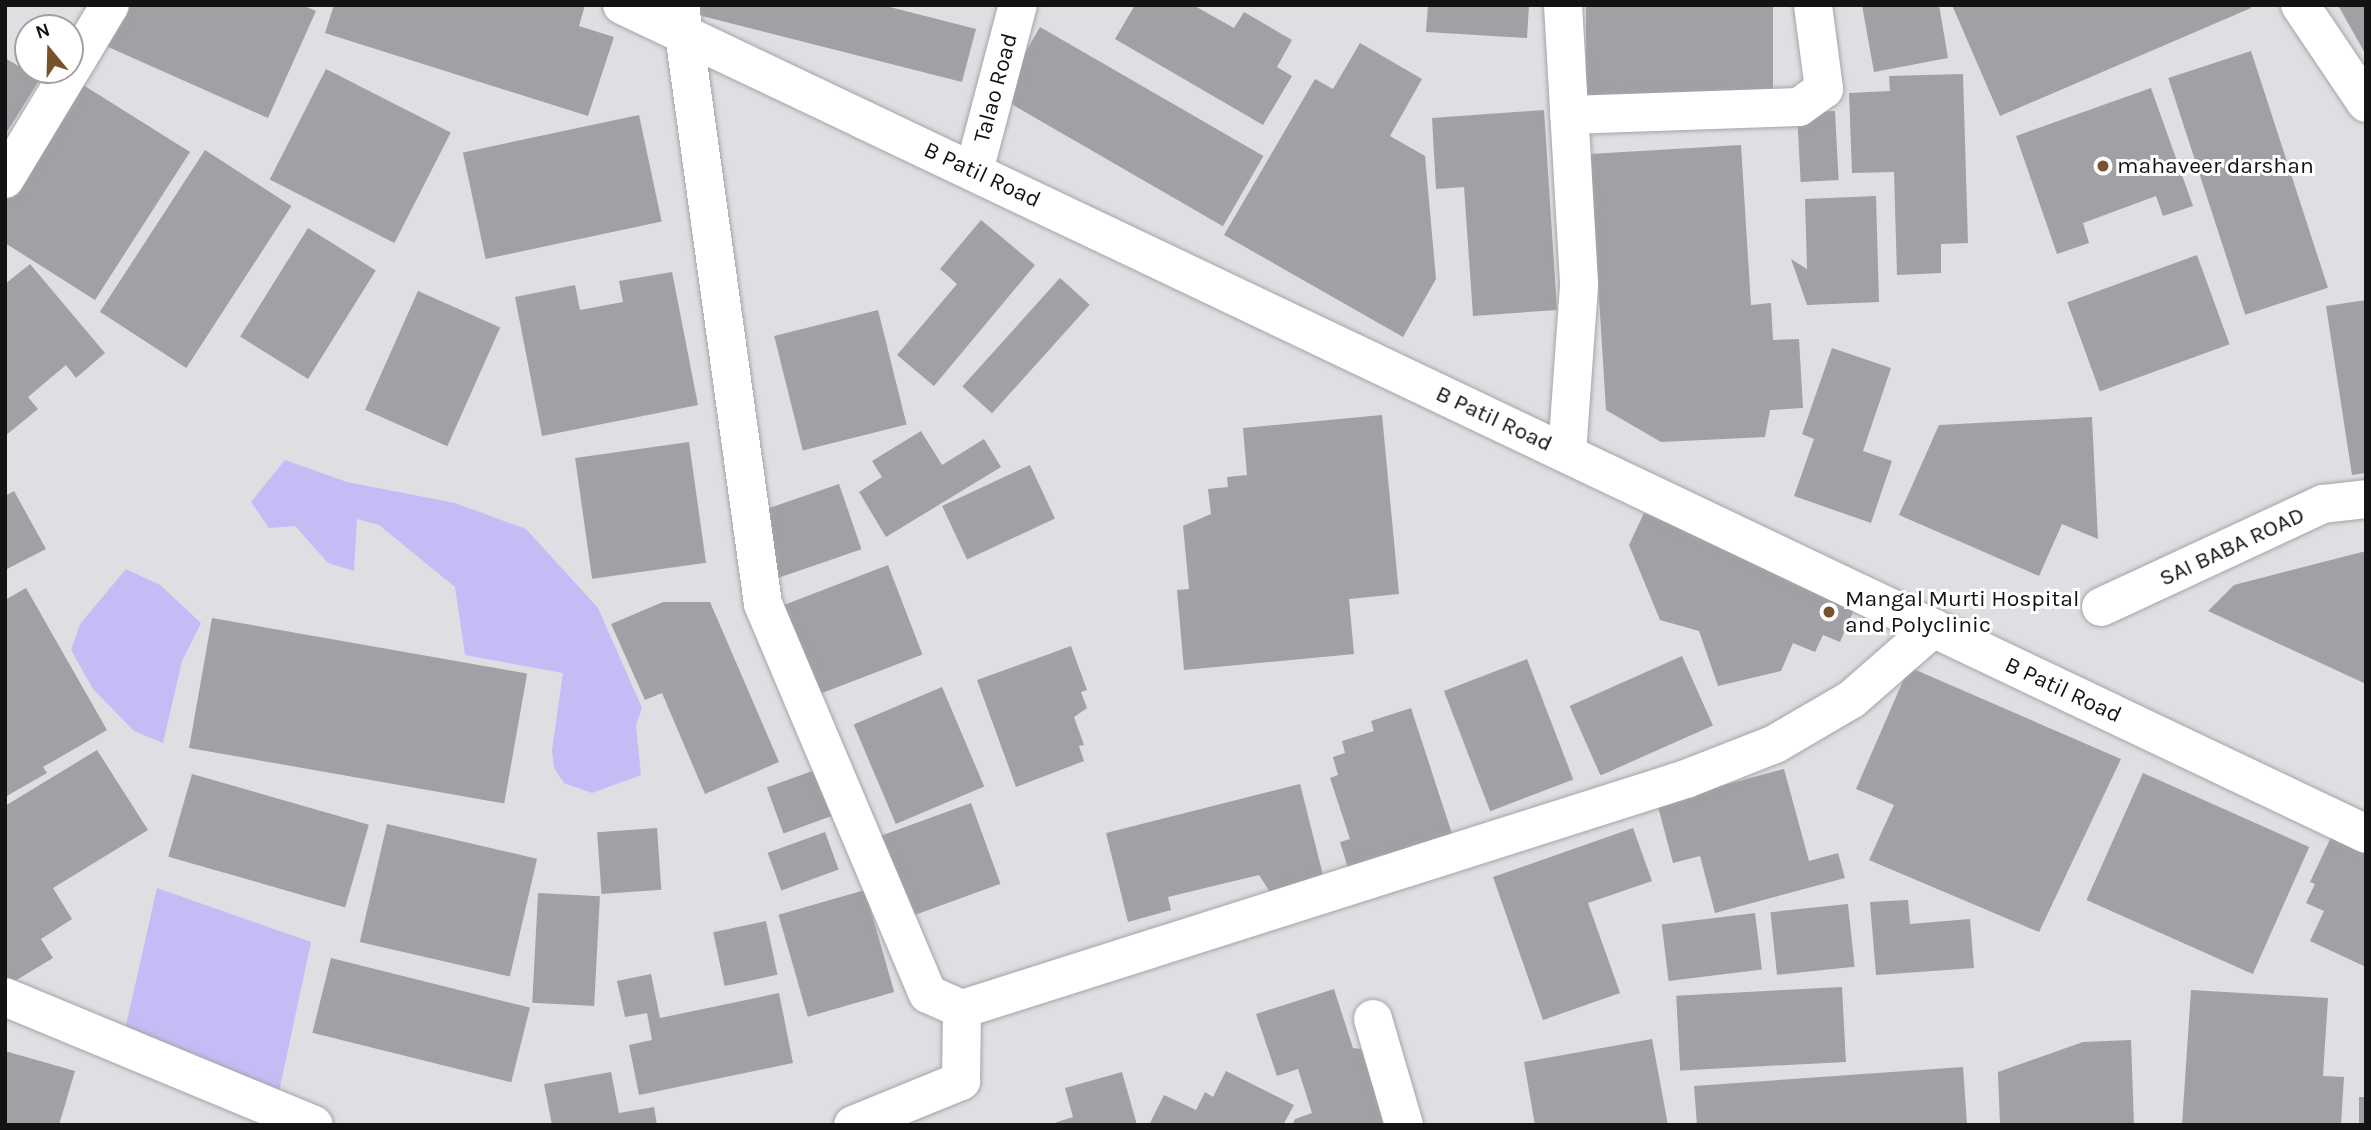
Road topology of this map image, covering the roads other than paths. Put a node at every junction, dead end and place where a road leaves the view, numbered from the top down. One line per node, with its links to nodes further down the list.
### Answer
1 (110, 5): 11 (street)
2 (622, 5): 7 (street, B Patil Road)
3 (1018, 5): 10 (street, Talao Road)
4 (1563, 5): 9 (street)
5 (1813, 5): 9 (street)
6 (2300, 5): 8 (street)
7 (682, 20): 10 (street, B Patil Road); 18 (street)
8 (2366, 103)
9 (1569, 115): 12 (street)
10 (974, 171): 12 (street, B Patil Road)
11 (5, 179)
12 (1567, 453): 15 (street, B Patil Road)
13 (2366, 499): 14 (street, SAI BABA ROAD)
14 (2101, 607)
15 (1933, 628): 16 (street, B Patil Road); 18 (street)
16 (2366, 834)
17 (5, 997): 20 (street)
18 (962, 1009): 21 (street)
19 (1373, 1019): 22 (street)
20 (314, 1125)
21 (853, 1125)
22 (1404, 1125)

